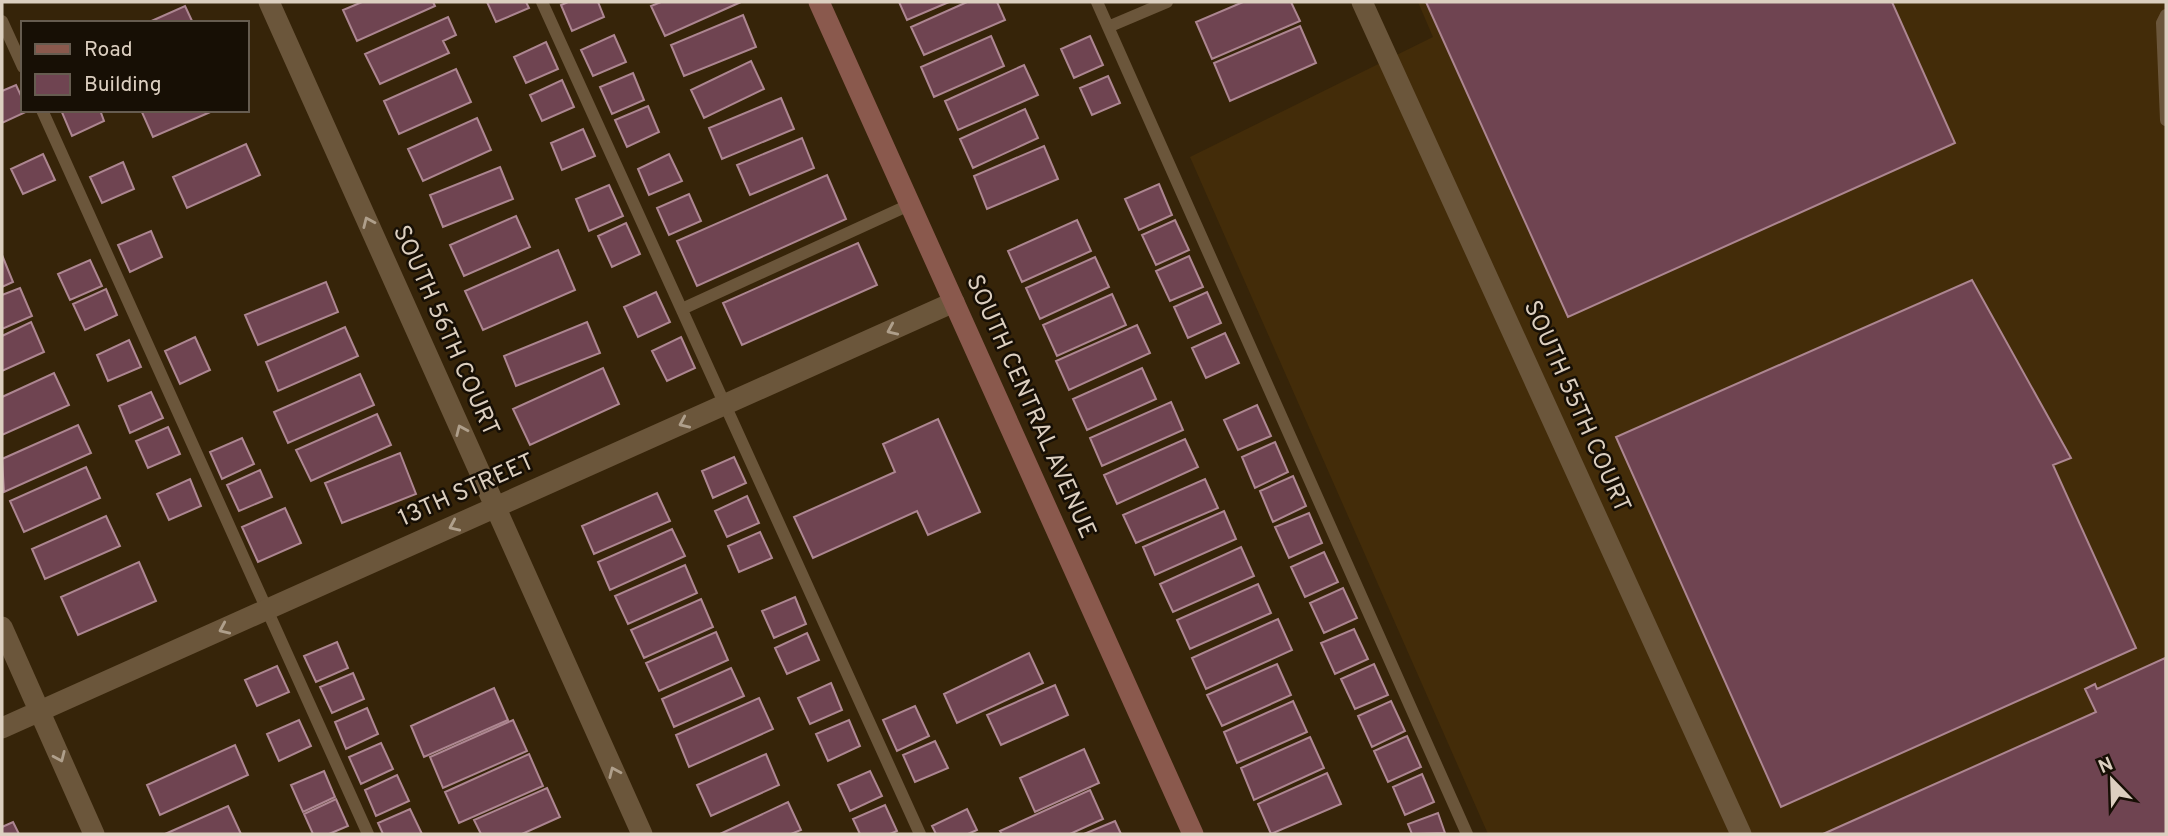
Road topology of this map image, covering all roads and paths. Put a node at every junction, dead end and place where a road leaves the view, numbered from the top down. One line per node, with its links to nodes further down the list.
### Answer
1 (269, 2): 17 (street, SOUTH 56TH COURT, one-way to 1)
2 (542, 2): 15 (lane)
3 (819, 2): 13 (main road, SOUTH CENTRAL AVENUE)
4 (1097, 2): 9 (lane)
5 (1167, 2): 9 (lane)
6 (1362, 2): 28 (street, SOUTH 55TH COURT)
7 (2166, 15): 12 (lane)
8 (2, 21): 10 (lane)
9 (1108, 27): 27 (lane)
10 (21, 63)
11 (43, 112): 18 (lane)
12 (2166, 120)
13 (909, 205): 14 (main road, SOUTH CENTRAL AVENUE); 15 (lane)
14 (954, 302): 16 (street, 13TH STREET, one-way to 16); 26 (main road, SOUTH CENTRAL AVENUE)
15 (682, 309): 16 (lane)
16 (725, 405): 17 (street, 13TH STREET, one-way to 17); 25 (lane)
17 (495, 507): 18 (street, 13TH STREET, one-way to 18); 24 (street, SOUTH 56TH COURT, one-way to 17)
18 (267, 610): 20 (street, 13TH STREET, one-way to 20); 23 (lane)
19 (2, 627): 20 (street)
20 (39, 711): 21 (street, 13TH STREET); 22 (street, one-way to 22)
21 (2, 728)
22 (94, 834)
23 (368, 834)
24 (642, 834)
25 (919, 834)
26 (1193, 834)
27 (1467, 834)
28 (1741, 834)

